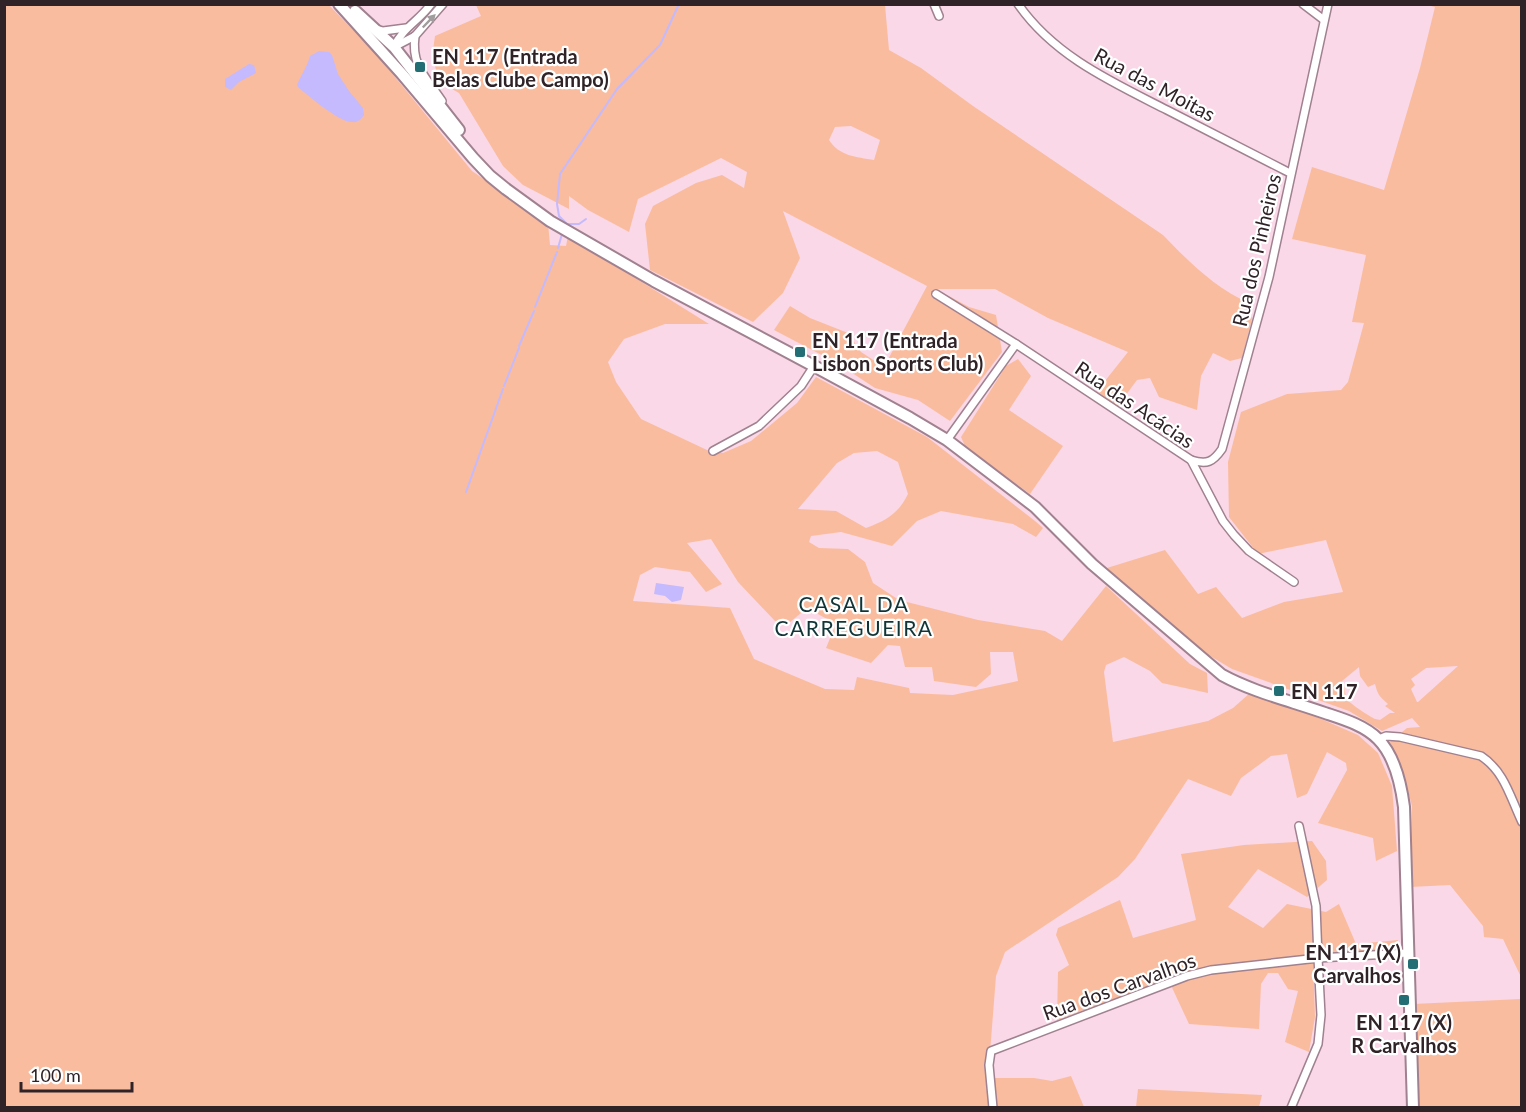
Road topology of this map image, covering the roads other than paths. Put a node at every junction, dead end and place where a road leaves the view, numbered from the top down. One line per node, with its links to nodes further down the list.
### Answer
1 (431, 4): 10 (street)
2 (443, 4): 12 (street, one-way to 2)
3 (934, 4): 8 (street)
4 (1018, 4): 16 (street, Rua das Moitas)
5 (1303, 4): 9 (street)
6 (1328, 4): 9 (street, Rua dos Pinheiros)
7 (344, 6): 11 (main road); 13 (main road); 14 (main road)
8 (939, 16)
9 (1324, 20): 16 (street, Rua dos Pinheiros)
10 (406, 28): 11 (street); 13 (street)
11 (374, 29): 13 (main road)
12 (415, 36): 13 (street); 15 (street)
13 (394, 47): 14 (main road); 15 (main road)
14 (397, 68): 17 (main road)
15 (454, 124): 17 (main road)
16 (1290, 173): 23 (street, Rua dos Pinheiros)
17 (506, 189): 20 (main road)
18 (936, 294): 19 (street, Rua das Acácias)
19 (1016, 344): 21 (street); 23 (street, Rua das Acácias)
20 (814, 366): 21 (main road); 22 (street)
21 (947, 440): 25 (main road)
22 (713, 451)
23 (1191, 460): 24 (street, Rua das Acácias)
24 (1294, 582)
25 (1378, 739): 26 (street); 28 (main road)
26 (1521, 822)
27 (1299, 826): 29 (street)
28 (1408, 953): 29 (street, Rua dos Carvalhos); 32 (main road)
29 (1318, 958): 30 (street, Rua dos Carvalhos); 31 (street)
30 (993, 1107)
31 (1291, 1107)
32 (1413, 1107)

